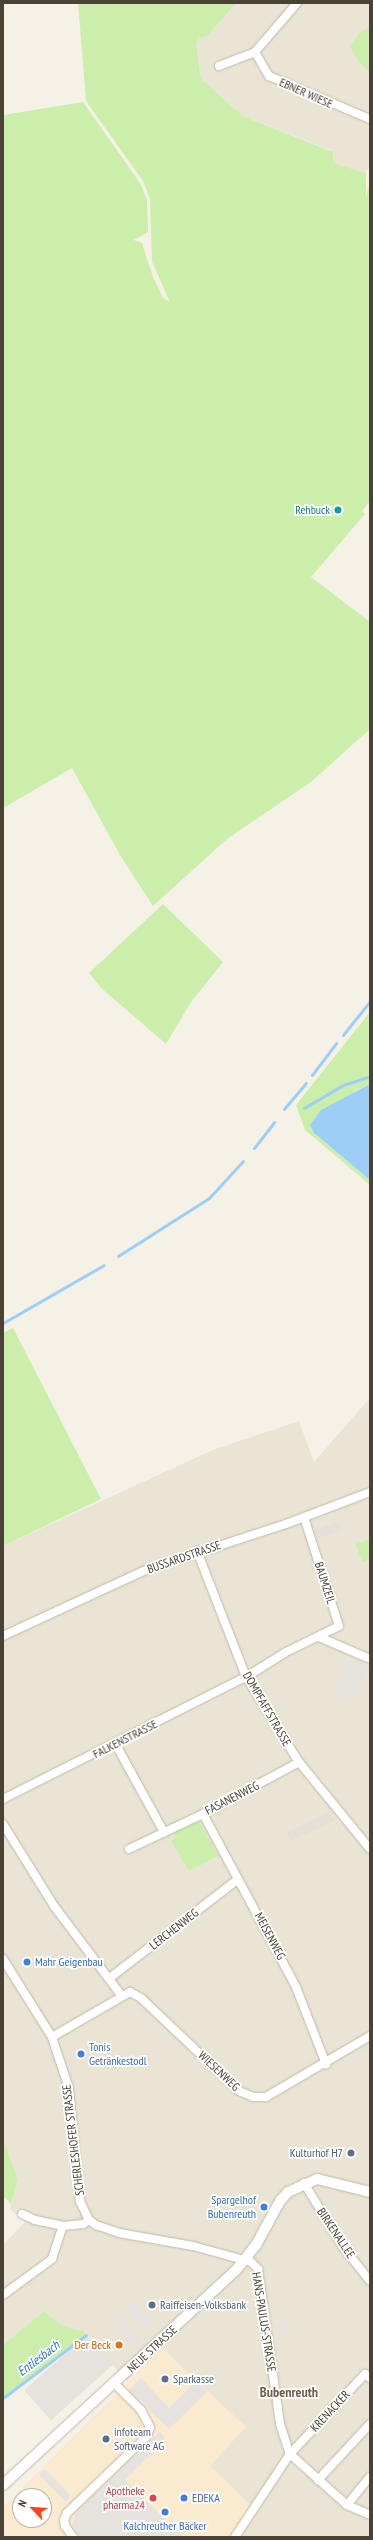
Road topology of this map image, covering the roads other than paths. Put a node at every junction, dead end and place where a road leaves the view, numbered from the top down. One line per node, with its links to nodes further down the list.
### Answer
1 (297, 3): 2 (street)
2 (255, 52): 3 (street); 4 (street, EBNER WIESE)
3 (219, 66)
4 (370, 119)
5 (370, 1492): 6 (street, BUSSARDSTRASSE)
6 (304, 1517): 7 (street, BUSSARDSTRASSE); 9 (street, BAUMZEIL)
7 (197, 1551): 8 (street, BUSSARDSTRASSE); 11 (street, DOMPFAFFSTRASSE)
8 (3, 1636)
9 (319, 1637): 10 (street); 11 (street, BAUMZEIL)
10 (364, 1660)
11 (246, 1677): 12 (street, FALKENSTRASSE); 13 (street, DOMPFAFFSTRASSE)
12 (115, 1743): 14 (street, FALKENSTRASSE); 17 (street)
13 (299, 1762): 15 (street, FASANENWEG); 19 (street, DOMPFAFFSTRASSE)
14 (3, 1799)
15 (203, 1814): 17 (street, FASANENWEG); 20 (street, MEISENWEG)
16 (3, 1824): 22 (street)
17 (164, 1832): 18 (street, FASANENWEG)
18 (129, 1849)
19 (370, 1849)
20 (237, 1880): 22 (street, LERCHENWEG); 26 (street, MEISENWEG)
21 (3, 1959): 25 (street, SCHERLESHOFER STRASSE)
22 (110, 1978): 23 (street)
23 (121, 1994): 25 (street); 26 (street, WIESENWEG)
24 (370, 2036): 26 (street, WIESENWEG)
25 (52, 2037): 30 (street, SCHERLESHOFER STRASSE)
26 (326, 2064)
27 (304, 2183): 28 (street); 32 (street, NEUE STRASSE); 33 (street, BIRKENALLEE)
28 (370, 2192)
29 (22, 2214): 31 (street)
30 (89, 2220): 31 (street); 32 (street)
31 (63, 2226): 34 (street)
32 (246, 2259): 36 (street, NEUE STRASSE); 38 (street, HANS-PAULUS-STRASSE)
33 (370, 2281)
34 (3, 2295)
35 (370, 2378): 38 (street, KRENACKER)
36 (115, 2384): 41 (street, NEUE STRASSE); 44 (street)
37 (370, 2424): 40 (street)
38 (290, 2454): 40 (street, HANS-PAULUS-STRASSE); 45 (street)
39 (370, 2477): 42 (street)
40 (318, 2480): 42 (street, HANS-PAULUS-STRASSE)
41 (3, 2485)
42 (347, 2505): 43 (street, HANS-PAULUS-STRASSE)
43 (370, 2515)
44 (73, 2537)
45 (235, 2537)

